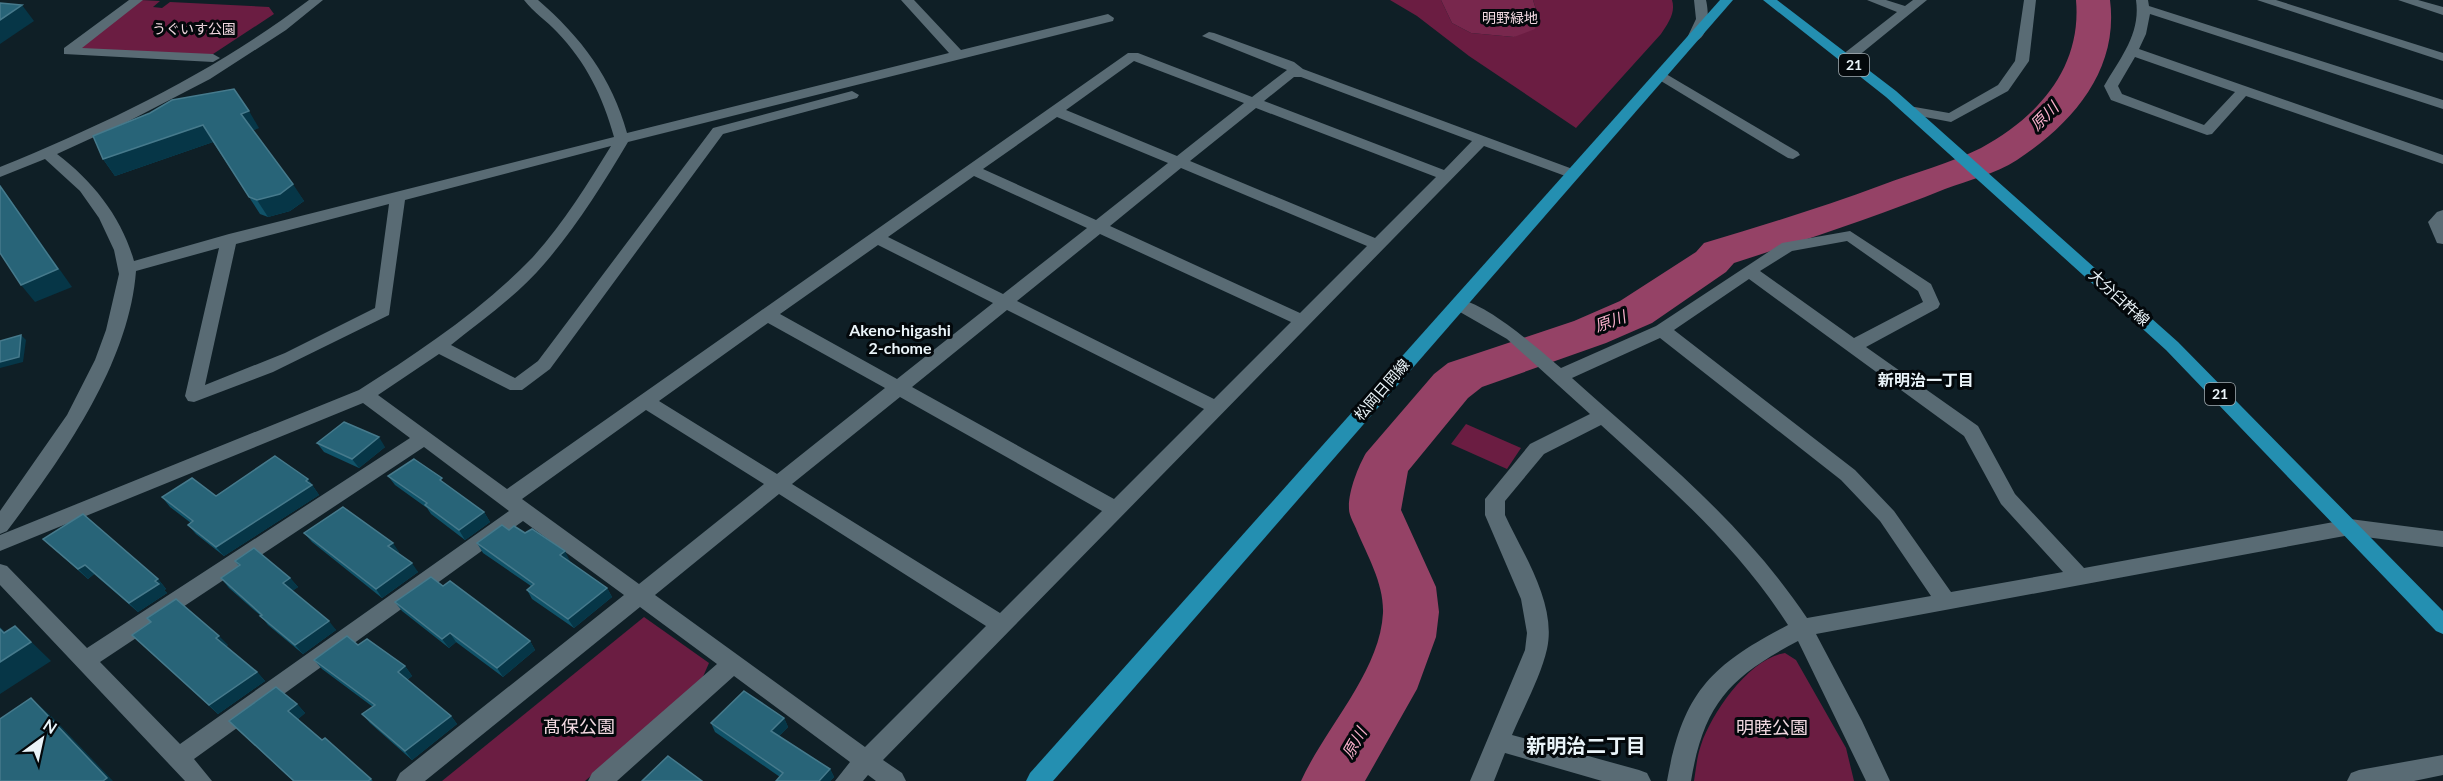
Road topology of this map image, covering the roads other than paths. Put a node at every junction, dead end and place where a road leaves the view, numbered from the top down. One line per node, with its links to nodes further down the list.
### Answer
1 (136, 0): 23 (street)
2 (316, 0): 34 (street)
3 (530, 0): 32 (street)
4 (907, 0): 21 (street)
5 (1700, 0): 19 (street)
6 (1727, 0): 19 (main road, 松岡日岡線)
7 (1769, 0): 24 (main road, 大分臼杵線 / 21)
8 (1873, 0): 15 (street)
9 (1921, 0): 15 (street)
10 (2030, 0): 30 (street)
11 (2263, 0): 22 (street)
12 (2404, 0): 13 (street)
13 (2419, 2): 16 (street)
14 (2143, 4): 20 (street); 29 (street)
15 (1906, 11): 24 (street)
16 (2443, 12)
17 (1108, 18): 21 (street)
18 (1209, 36): 25 (street)
19 (1694, 38): 26 (main road, 松岡日岡線)
20 (2131, 51): 27 (street); 27 (street)
21 (959, 56): 32 (street); 56 (street)
22 (2443, 57)
23 (213, 58)
24 (1847, 58): 30 (main road, 大分臼杵線 / 21)
25 (1298, 72): 28 (street); 33 (street)
26 (1661, 75): 35 (street); 40 (main road, 松岡日岡線)
27 (2244, 90): 36 (street)
28 (1254, 102): 31 (street); 37 (street); 41 (street)
29 (2443, 105)
30 (1909, 110): 69 (main road, 大分臼杵線 / 21)
31 (1056, 111): 37 (street); 38 (street)
32 (622, 140): 42 (street); 56 (street)
33 (1482, 140): 40 (street); 41 (street)
34 (46, 153): 39 (street); 49 (street)
35 (1793, 155)
36 (2443, 160)
37 (1179, 162): 44 (street); 48 (street)
38 (973, 170): 44 (street); 45 (street)
39 (0, 172)
40 (1573, 174): 52 (main road, 松岡日岡線)
41 (1447, 176): 48 (street)
42 (398, 198): 46 (street); 46 (street)
43 (2443, 215): 47 (street)
44 (1098, 227): 51 (street); 54 (street)
45 (877, 238): 51 (street); 53 (street)
46 (229, 239): 49 (street)
47 (2443, 239)
48 (1378, 245): 54 (street)
49 (128, 268): 68 (street)
50 (1749, 271): 55 (street); 57 (street); 57 (street)
51 (1005, 302): 59 (street); 62 (street)
52 (1459, 304): 58 (street); 90 (main road, 松岡日岡線)
53 (768, 315): 59 (street); 61 (street)
54 (1303, 321): 62 (street)
55 (1662, 330): 58 (street); 75 (street)
56 (439, 346): 60 (street)
57 (1853, 346): 73 (street)
58 (1555, 375): 63 (street)
59 (898, 388): 65 (street); 67 (street)
60 (364, 395): 64 (street); 71 (street)
61 (645, 401): 65 (street); 66 (street)
62 (1216, 408): 67 (street)
63 (1602, 416): 78 (street); 81 (street)
64 (424, 438): 66 (street); 79 (street)
65 (778, 484): 74 (street); 76 (street)
66 (515, 505): 74 (street); 82 (street)
67 (1116, 509): 76 (street)
68 (0, 526)
69 (2350, 526): 70 (street); 73 (street); 77 (main road, 大分臼杵線 / 21)
70 (2443, 539)
71 (0, 543)
72 (0, 572): 79 (street)
73 (2080, 577): 75 (street)
74 (640, 595): 80 (street); 86 (street)
75 (1946, 601): 78 (street)
76 (1002, 625): 83 (street)
77 (2443, 625)
78 (1802, 628): 93 (street); 94 (street)
79 (85, 661): 82 (street)
80 (733, 663): 83 (street); 87 (street)
81 (1498, 741): 91 (street); 92 (street)
82 (178, 758): 85 (street)
83 (867, 761): 88 (street); 89 (street)
84 (2443, 765): 95 (street)
85 (200, 781)
86 (408, 781)
87 (600, 781)
88 (847, 781)
89 (894, 781)
90 (1038, 781)
91 (1482, 781)
92 (1639, 781)
93 (1679, 781)
94 (1878, 781)
95 (2359, 781)

